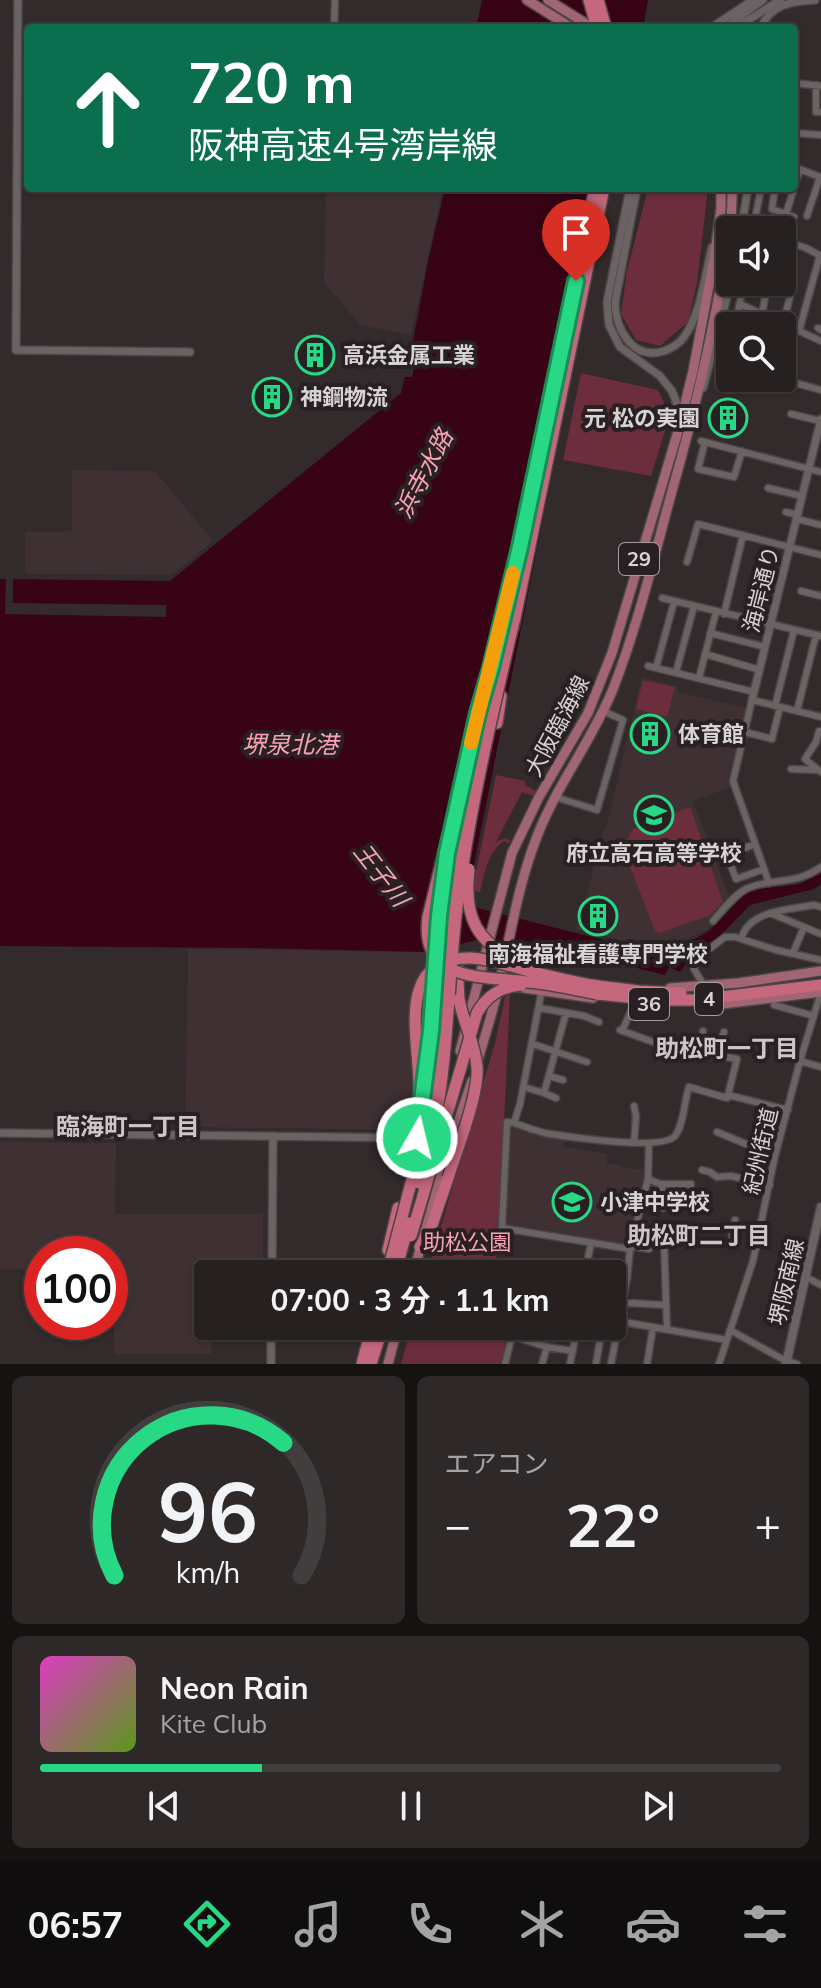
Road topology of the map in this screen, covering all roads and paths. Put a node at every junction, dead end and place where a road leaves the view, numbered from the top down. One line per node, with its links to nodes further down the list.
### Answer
1 (18, 0): 54 (street)
2 (335, 0): 11 (street)
3 (527, 0): 12 (main road)
4 (548, 0): 13 (main road)
5 (589, 0): 14 (highway)
6 (598, 0): 15 (highway)
7 (753, 0): 16 (street)
8 (763, 0): 17 (street)
9 (779, 0): 18 (street)
10 (815, 0): 19 (street)
11 (334, 24)
12 (566, 24)
13 (588, 24)
14 (594, 24)
15 (605, 24)
16 (717, 24)
17 (730, 24)
18 (742, 24)
19 (762, 24)
20 (798, 83): 21 (street)
21 (818, 85): 22 (street)
22 (821, 112)
23 (798, 133): 24 (street)
24 (821, 135)
25 (798, 168): 26 (street)
26 (820, 178): 42 (street)
27 (594, 192): 71 (highway)
28 (603, 192): 81 (highway)
29 (629, 192): 59 (street)
30 (636, 192): 37 (street)
31 (721, 192): 37 (main road, 大阪臨海線 / 29)
32 (732, 192): 60 (main road, 大阪臨海線 / 29)
33 (747, 192): 39 (street)
34 (760, 192): 40 (street)
35 (774, 192): 38 (street)
36 (793, 192): 38 (street)
37 (721, 208): 59 (main road, 大阪臨海線 / 29)
38 (786, 214): 41 (street)
39 (743, 216)
40 (756, 216)
41 (791, 216)
42 (807, 216)
43 (796, 245): 44 (street)
44 (820, 256): 52 (street)
45 (727, 296): 60 (street)
46 (741, 296): 48 (street)
47 (790, 297): 51 (street)
48 (740, 304): 49 (street); 50 (street)
49 (755, 311)
50 (738, 312)
51 (786, 312)
52 (797, 330): 53 (street)
53 (821, 341)
54 (190, 352)
55 (796, 383): 56 (street)
56 (821, 390)
57 (791, 414): 58 (street)
58 (821, 420): 62 (street, 海岸通り)
59 (679, 428): 117 (main road, 大阪臨海線 / 29)
60 (684, 447): 93 (main road, 大阪臨海線 / 29)
61 (742, 451): 61 (street); 62 (street)
62 (809, 469): 63 (street); 65 (street, 海岸通り)
63 (821, 472)
64 (768, 488): 65 (street)
65 (802, 496): 67 (street, 海岸通り)
66 (786, 512): 67 (street)
67 (797, 517): 68 (street); 70 (street, 海岸通り)
68 (821, 525)
69 (743, 535): 70 (street); 73 (street); 80 (street)
70 (790, 546): 72 (street); 82 (street, 海岸通り)
71 (520, 547): 100 (highway, bridge); 175 (highway, bridge)
72 (821, 555)
73 (687, 562)
74 (801, 591): 75 (street)
75 (821, 596)
76 (662, 598): 77 (street)
77 (674, 602): 78 (street); 89 (street)
78 (694, 606): 79 (street); 89 (street)
79 (716, 612): 80 (street); 84 (street)
80 (724, 614): 82 (street)
81 (514, 621): 105 (highway, bridge); 123 (highway, bridge)
82 (771, 625): 83 (street); 86 (street, 海岸通り)
83 (794, 630): 85 (street); 92 (street)
84 (710, 633): 86 (street); 87 (street)
85 (819, 636): 94 (street)
86 (765, 647): 88 (street, 海岸通り)
87 (705, 654): 88 (street); 90 (street)
88 (760, 670): 91 (street, 海岸通り)
89 (676, 672): 90 (street)
90 (699, 678): 91 (street)
91 (753, 696): 92 (street); 97 (street)
92 (778, 706): 94 (street); 97 (street)
93 (603, 711): 101 (main road, 大阪臨海線 / 29); 101 (street)
94 (797, 711): 95 (street)
95 (820, 714)
96 (819, 731): 99 (street)
97 (745, 732): 102 (street)
98 (791, 769): 99 (street)
99 (820, 771)
100 (463, 777): 123 (highway, bridge); 152 (highway, bridge)
101 (555, 797): 115 (main road, 大阪臨海線 / 29)
102 (755, 844): 104 (street); 104 (street)
103 (821, 867): 106 (street)
104 (764, 869): 106 (street)
105 (460, 882): 169 (highway, bridge); 176 (highway, bridge)
106 (769, 883): 109 (street)
107 (821, 907): 108 (street)
108 (770, 913): 110 (street); 112 (street)
109 (713, 921)
110 (804, 927): 111 (street); 113 (street)
111 (821, 934)
112 (741, 939): 113 (street); 121 (street)
113 (793, 953): 114 (street)
114 (821, 960)
115 (502, 971): 117 (main road, 36); 119 (main road, 大阪臨海線 / 29); 121 (main road, 36)
116 (821, 971): 121 (main road, 36)
117 (480, 974): 119 (main road, 36); 153 (main road, 大阪臨海線 / 29)
118 (821, 978): 123 (highway, 4)
119 (499, 985): 122 (main road, 36); 169 (main road, 大阪臨海線 / 29)
120 (821, 985): 123 (highway, 4)
121 (705, 987)
122 (542, 989): 125 (main road, 36); 127 (street)
123 (597, 990): 173 (highway, bridge); 178 (highway, bridge)
124 (821, 992): 125 (main road, 36); 129 (street, 紀州街道)
125 (635, 1002): 134 (street)
126 (774, 1005): 129 (street)
127 (540, 1008): 128 (street); 133 (street)
128 (566, 1013): 130 (street); 135 (street)
129 (814, 1016): 137 (street, 紀州街道)
130 (599, 1022)
131 (703, 1031): 134 (street)
132 (724, 1032): 136 (street)
133 (533, 1044): 135 (street); 142 (street)
134 (697, 1051): 136 (street)
135 (555, 1052): 138 (street); 140 (street)
136 (717, 1054): 144 (street)
137 (800, 1061): 139 (street); 147 (street, 紀州街道)
138 (587, 1062)
139 (821, 1067)
140 (549, 1076): 141 (street); 143 (street)
141 (563, 1080)
142 (524, 1087): 143 (street); 148 (street)
143 (544, 1093): 145 (street)
144 (728, 1095): 147 (street); 155 (street)
145 (556, 1098)
146 (634, 1106): 154 (street)
147 (788, 1110): 156 (street, 紀州街道)
148 (514, 1123): 154 (street); 168 (street)
149 (717, 1132): 156 (street)
150 (0, 1133): 151 (street)
151 (273, 1136): 152 (street); 172 (street)
152 (417, 1138): 153 (street); 174 (main road)
153 (436, 1139): 177 (main road, 大阪臨海線 / 29)
154 (634, 1143): 155 (street)
155 (649, 1143): 158 (street)
156 (775, 1156): 160 (street, 紀州街道)
157 (702, 1170): 160 (street)
158 (648, 1179): 159 (street); 170 (street)
159 (662, 1184): 161 (street); 163 (street)
160 (770, 1185): 165 (street, 紀州街道)
161 (706, 1200)
162 (821, 1207): 164 (main road, 堺阪南線)
163 (663, 1208)
164 (819, 1226): 181 (main road, 堺阪南線)
165 (759, 1231): 166 (street); 189 (street, 紀州街道)
166 (732, 1236)
167 (664, 1240): 185 (street)
168 (591, 1243): 170 (street); 180 (street)
169 (420, 1247): 179 (main road, 大阪臨海線 / 29)
170 (630, 1247): 171 (street); 182 (street)
171 (649, 1249)
172 (272, 1260)
173 (394, 1260)
174 (394, 1260)
175 (395, 1260)
176 (396, 1260)
177 (397, 1260)
178 (398, 1260)
179 (417, 1260)
180 (588, 1260)
181 (806, 1277): 183 (street); 200 (main road, 堺阪南線)
182 (626, 1280)
183 (821, 1285)
184 (626, 1304): 185 (street)
185 (665, 1305): 188 (street)
186 (626, 1322): 187 (street)
187 (653, 1327): 188 (street); 210 (street)
188 (667, 1329): 197 (street)
189 (730, 1330): 197 (street, 紀州街道); 200 (street)
190 (271, 1340): 201 (street)
191 (368, 1340): 202 (highway)
192 (379, 1340): 203 (highway)
193 (394, 1340): 204 (main road)
194 (575, 1340): 199 (street)
195 (600, 1340): 208 (street)
196 (613, 1340): 209 (street)
197 (727, 1340): 211 (street, 紀州街道)
198 (547, 1347): 199 (street); 205 (street); 206 (street)
199 (573, 1351): 207 (street)
200 (786, 1362): 212 (street)
201 (271, 1364)
202 (362, 1364)
203 (372, 1364)
204 (388, 1364)
205 (505, 1364)
206 (542, 1364)
207 (570, 1364)
208 (596, 1364)
209 (611, 1364)
210 (647, 1364)
211 (719, 1364)
212 (797, 1364)

